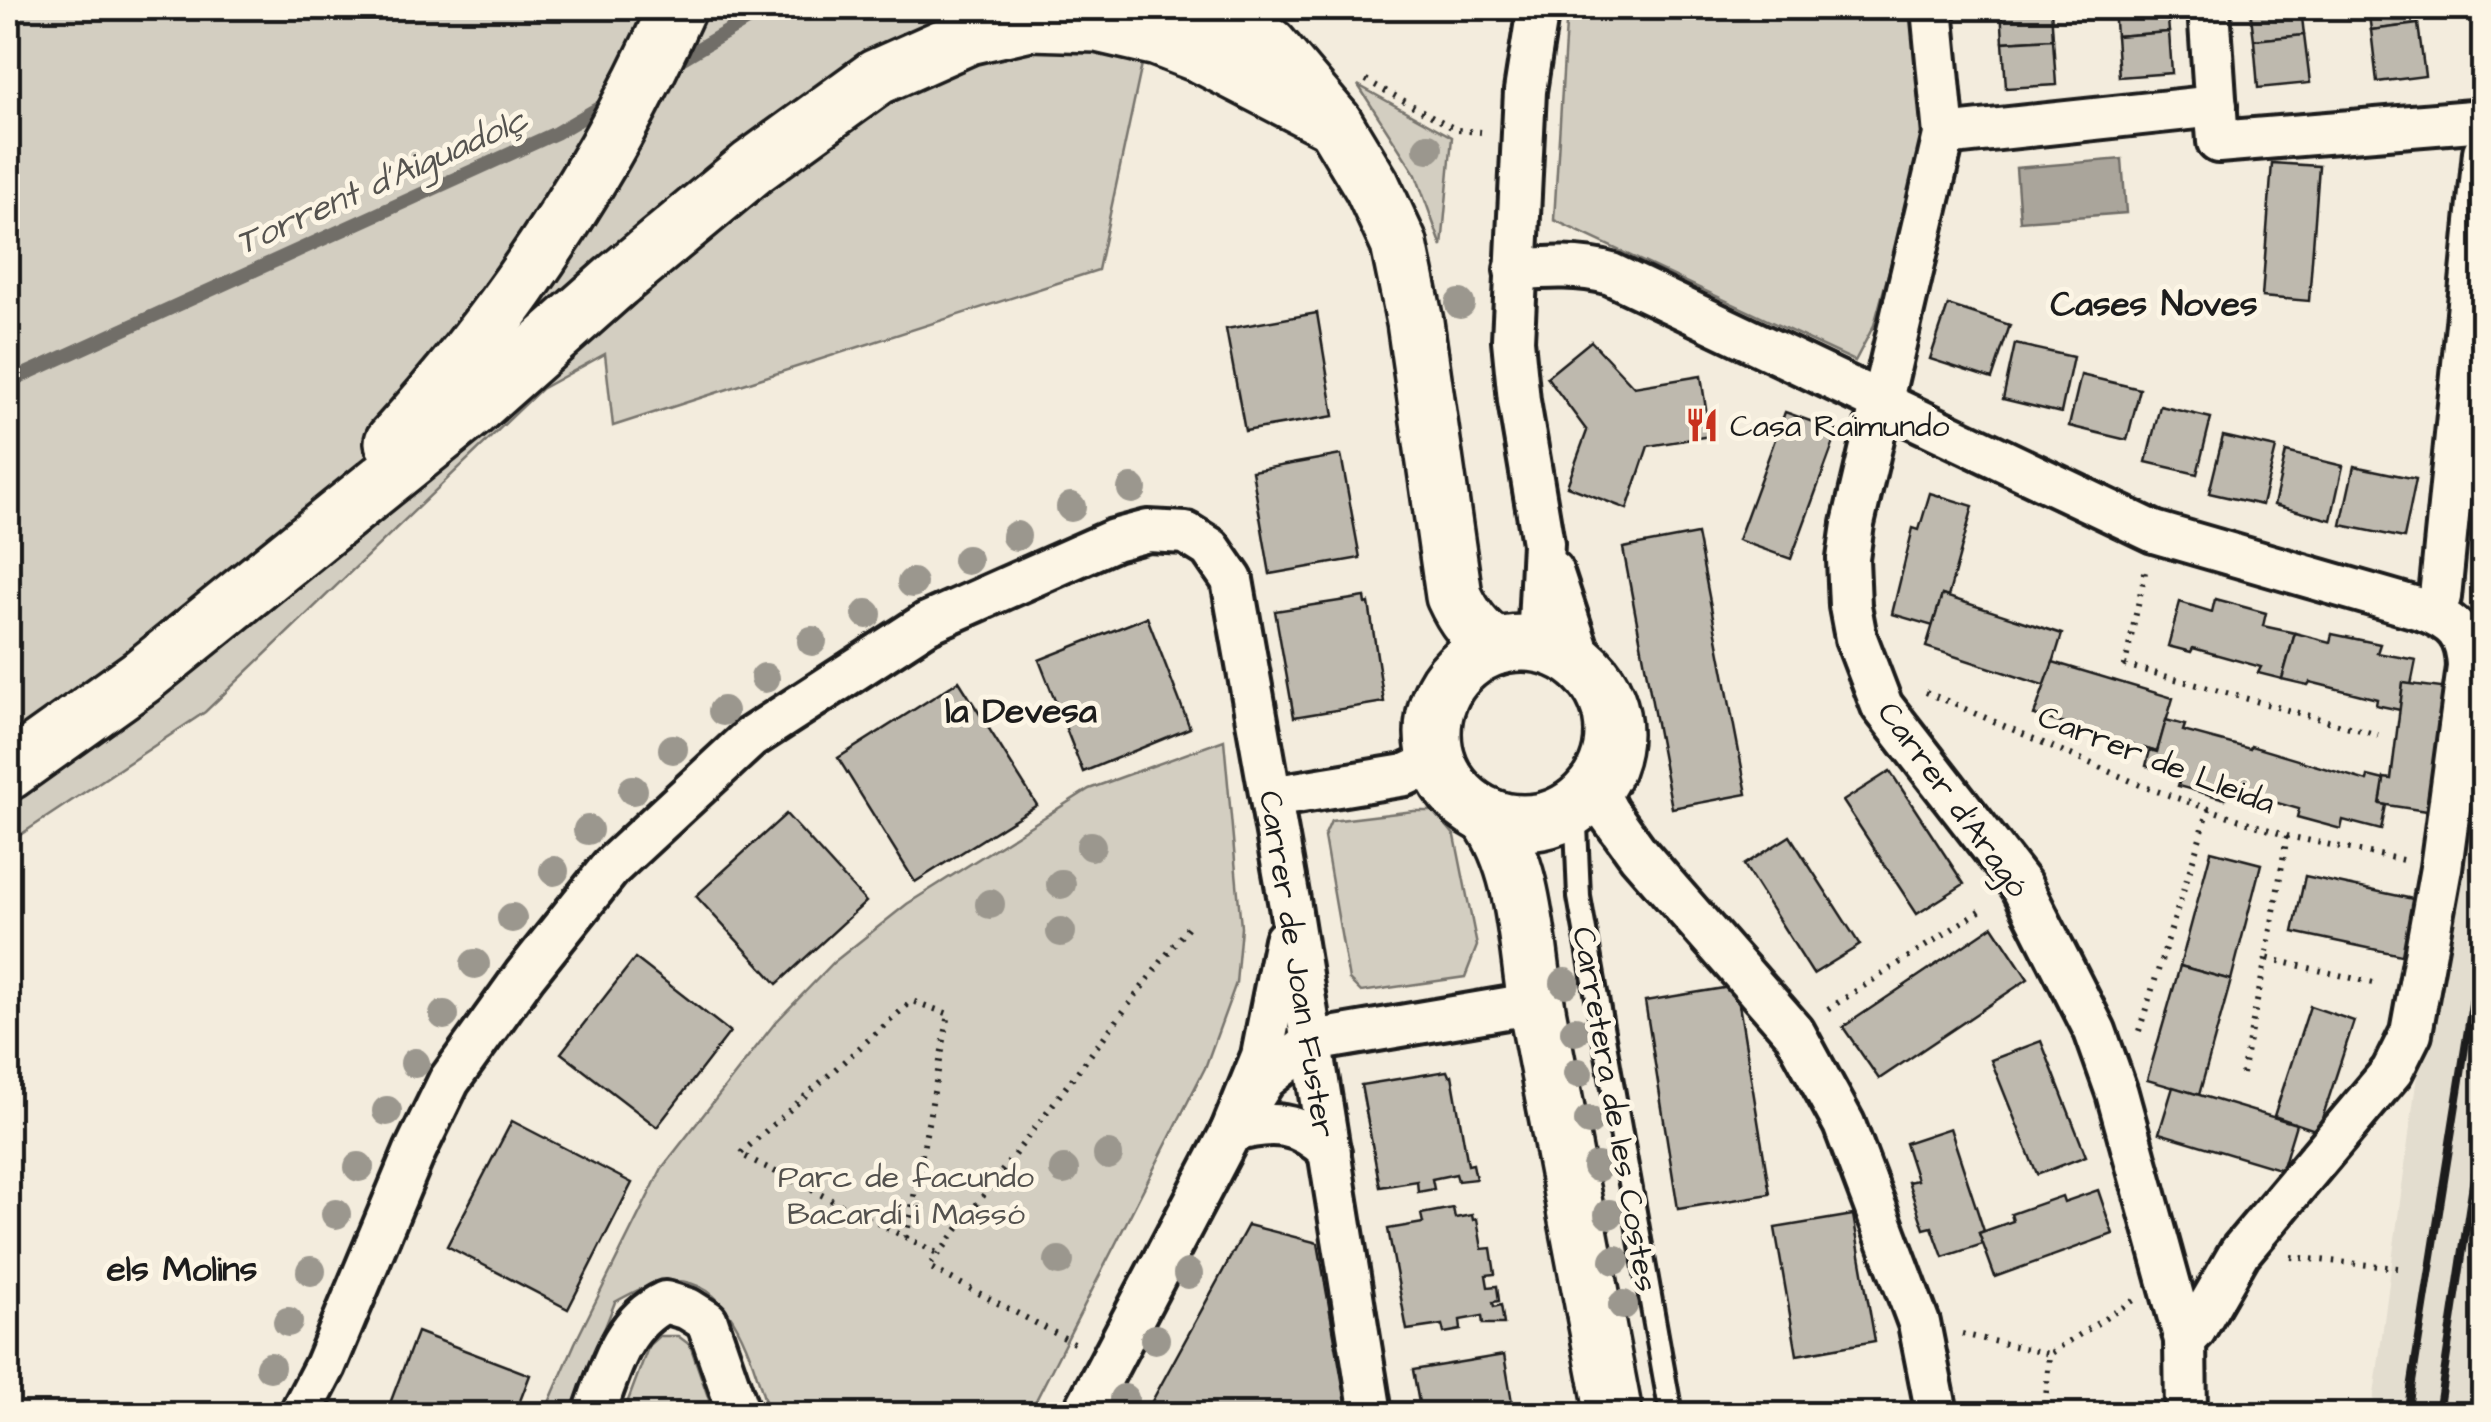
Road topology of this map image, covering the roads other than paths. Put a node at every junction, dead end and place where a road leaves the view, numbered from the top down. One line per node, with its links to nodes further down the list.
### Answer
1 (1212, 8): 8 (main road)
2 (1538, 8): 11 (street)
3 (1932, 8): 9 (street, Carrer d'Aragó)
4 (2209, 8): 6 (street)
5 (666, 22): 14 (main road)
6 (2216, 106): 7 (street); 9 (street)
7 (2484, 120)
8 (1334, 123): 13 (main road); 14 (main road)
9 (1944, 135): 12 (street, Carrer d'Aragó)
10 (2484, 152): 15 (street)
11 (1515, 262): 12 (street); 16 (street)
12 (1880, 402): 15 (street); 27 (street, Carrer d'Aragó)
13 (1447, 559): 16 (main road); 17 (main road)
14 (271, 572): 19 (main road)
15 (2424, 610): 27 (street)
16 (1538, 652): 17 (main road); 21 (main road)
17 (1446, 685): 18 (main road)
18 (1434, 752): 20 (street); 21 (main road)
19 (8, 772)
20 (1271, 797): 22 (street, Carrer de Joan Fuster); 28 (street, Carrer de Joan Fuster)
21 (1551, 807): 23 (main road, Carretera de les Costes); 34 (lane, Carretera de les Costes); 35 (street)
22 (1290, 906): 24 (street, Carrer de Joan Fuster); 25 (street)
23 (1536, 1004): 24 (street); 33 (main road, Carretera de les Costes)
24 (1313, 1041): 25 (street); 26 (street, Carrer de Joan Fuster)
25 (1231, 1132): 26 (street); 31 (street)
26 (1330, 1152): 32 (street, Carrer de Joan Fuster)
27 (2184, 1340): 36 (street, Carrer d'Aragó)
28 (300, 1414)
29 (594, 1414): 30 (street)
30 (739, 1414)
31 (1083, 1414)
32 (1372, 1414)
33 (1614, 1414)
34 (1671, 1414)
35 (1937, 1414)
36 (2186, 1414)

